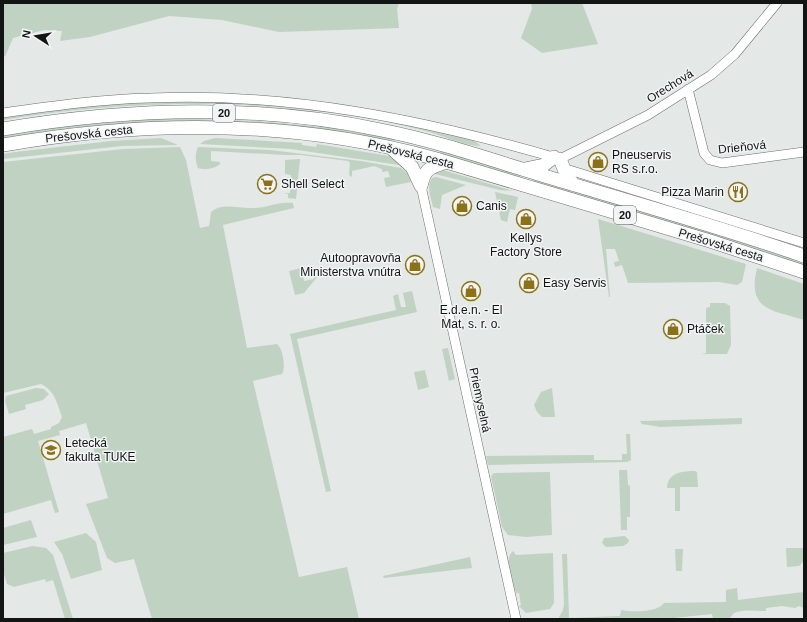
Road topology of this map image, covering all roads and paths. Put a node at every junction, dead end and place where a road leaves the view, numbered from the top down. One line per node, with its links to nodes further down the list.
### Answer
1 (777, 3): 2 (street, Orechová)
2 (688, 89): 7 (street, Drieňová); 8 (street, Orechová)
3 (3, 113): 8 (street)
4 (3, 129): 10 (highway, Prešovská cesta / 20)
5 (3, 145): 6 (highway, Prešovská cesta / 20)
6 (389, 147): 9 (highway, Prešovská cesta / 20); 12 (highway)
7 (804, 152)
8 (559, 161): 10 (highway); 11 (highway); 13 (street)
9 (446, 162): 12 (highway); 15 (highway, Prešovská cesta / 20)
10 (523, 170): 11 (highway, Prešovská cesta / 20)
11 (574, 185): 14 (highway, Prešovská cesta / 20)
12 (421, 186): 16 (street, Priemyselná)
13 (804, 243)
14 (804, 256)
15 (804, 272)
16 (516, 619)

